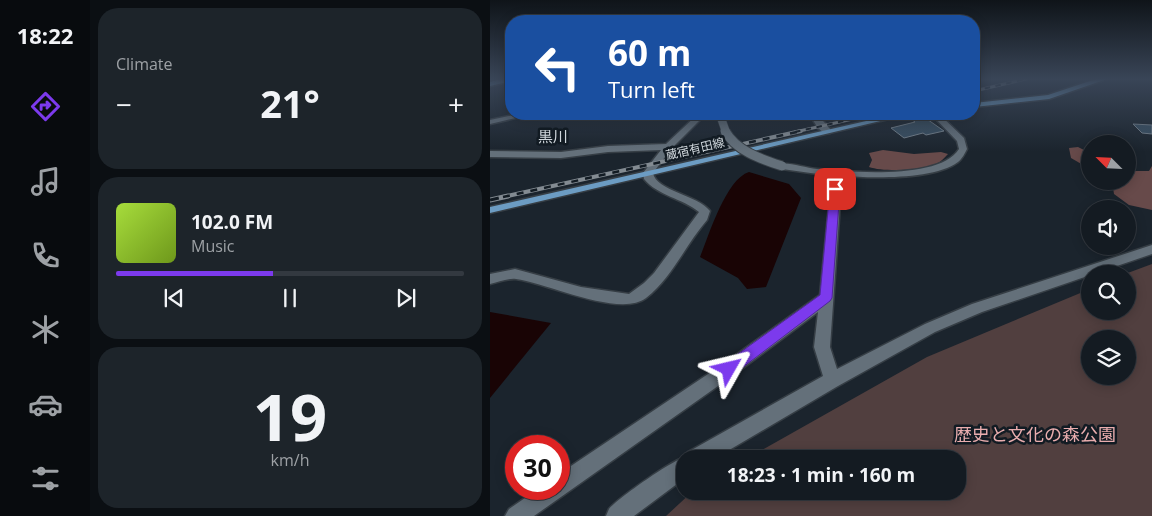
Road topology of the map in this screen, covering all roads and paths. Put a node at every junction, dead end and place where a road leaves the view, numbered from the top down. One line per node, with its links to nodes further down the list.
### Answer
1 (505, 119): 7 (street)
2 (696, 120): 9 (street)
3 (722, 120): 12 (street, bridge)
4 (816, 120): 8 (street)
5 (878, 120): 8 (main road, 蔵宿有田線)
6 (941, 120): 12 (street)
7 (490, 122)
8 (827, 131): 11 (main road, 蔵宿有田線)
9 (668, 147): 10 (street); 11 (street)
10 (490, 154)
11 (648, 173): 13 (main road, 蔵宿有田線); 15 (street)
12 (837, 174): 16 (street)
13 (490, 210)
14 (1152, 249): 17 (street)
15 (490, 279)
16 (826, 298): 17 (street); 20 (street)
17 (832, 380): 18 (street)
18 (711, 450)
19 (676, 472): 23 (street)
20 (570, 478)
21 (539, 500): 22 (street)
22 (516, 516)
23 (617, 516)

